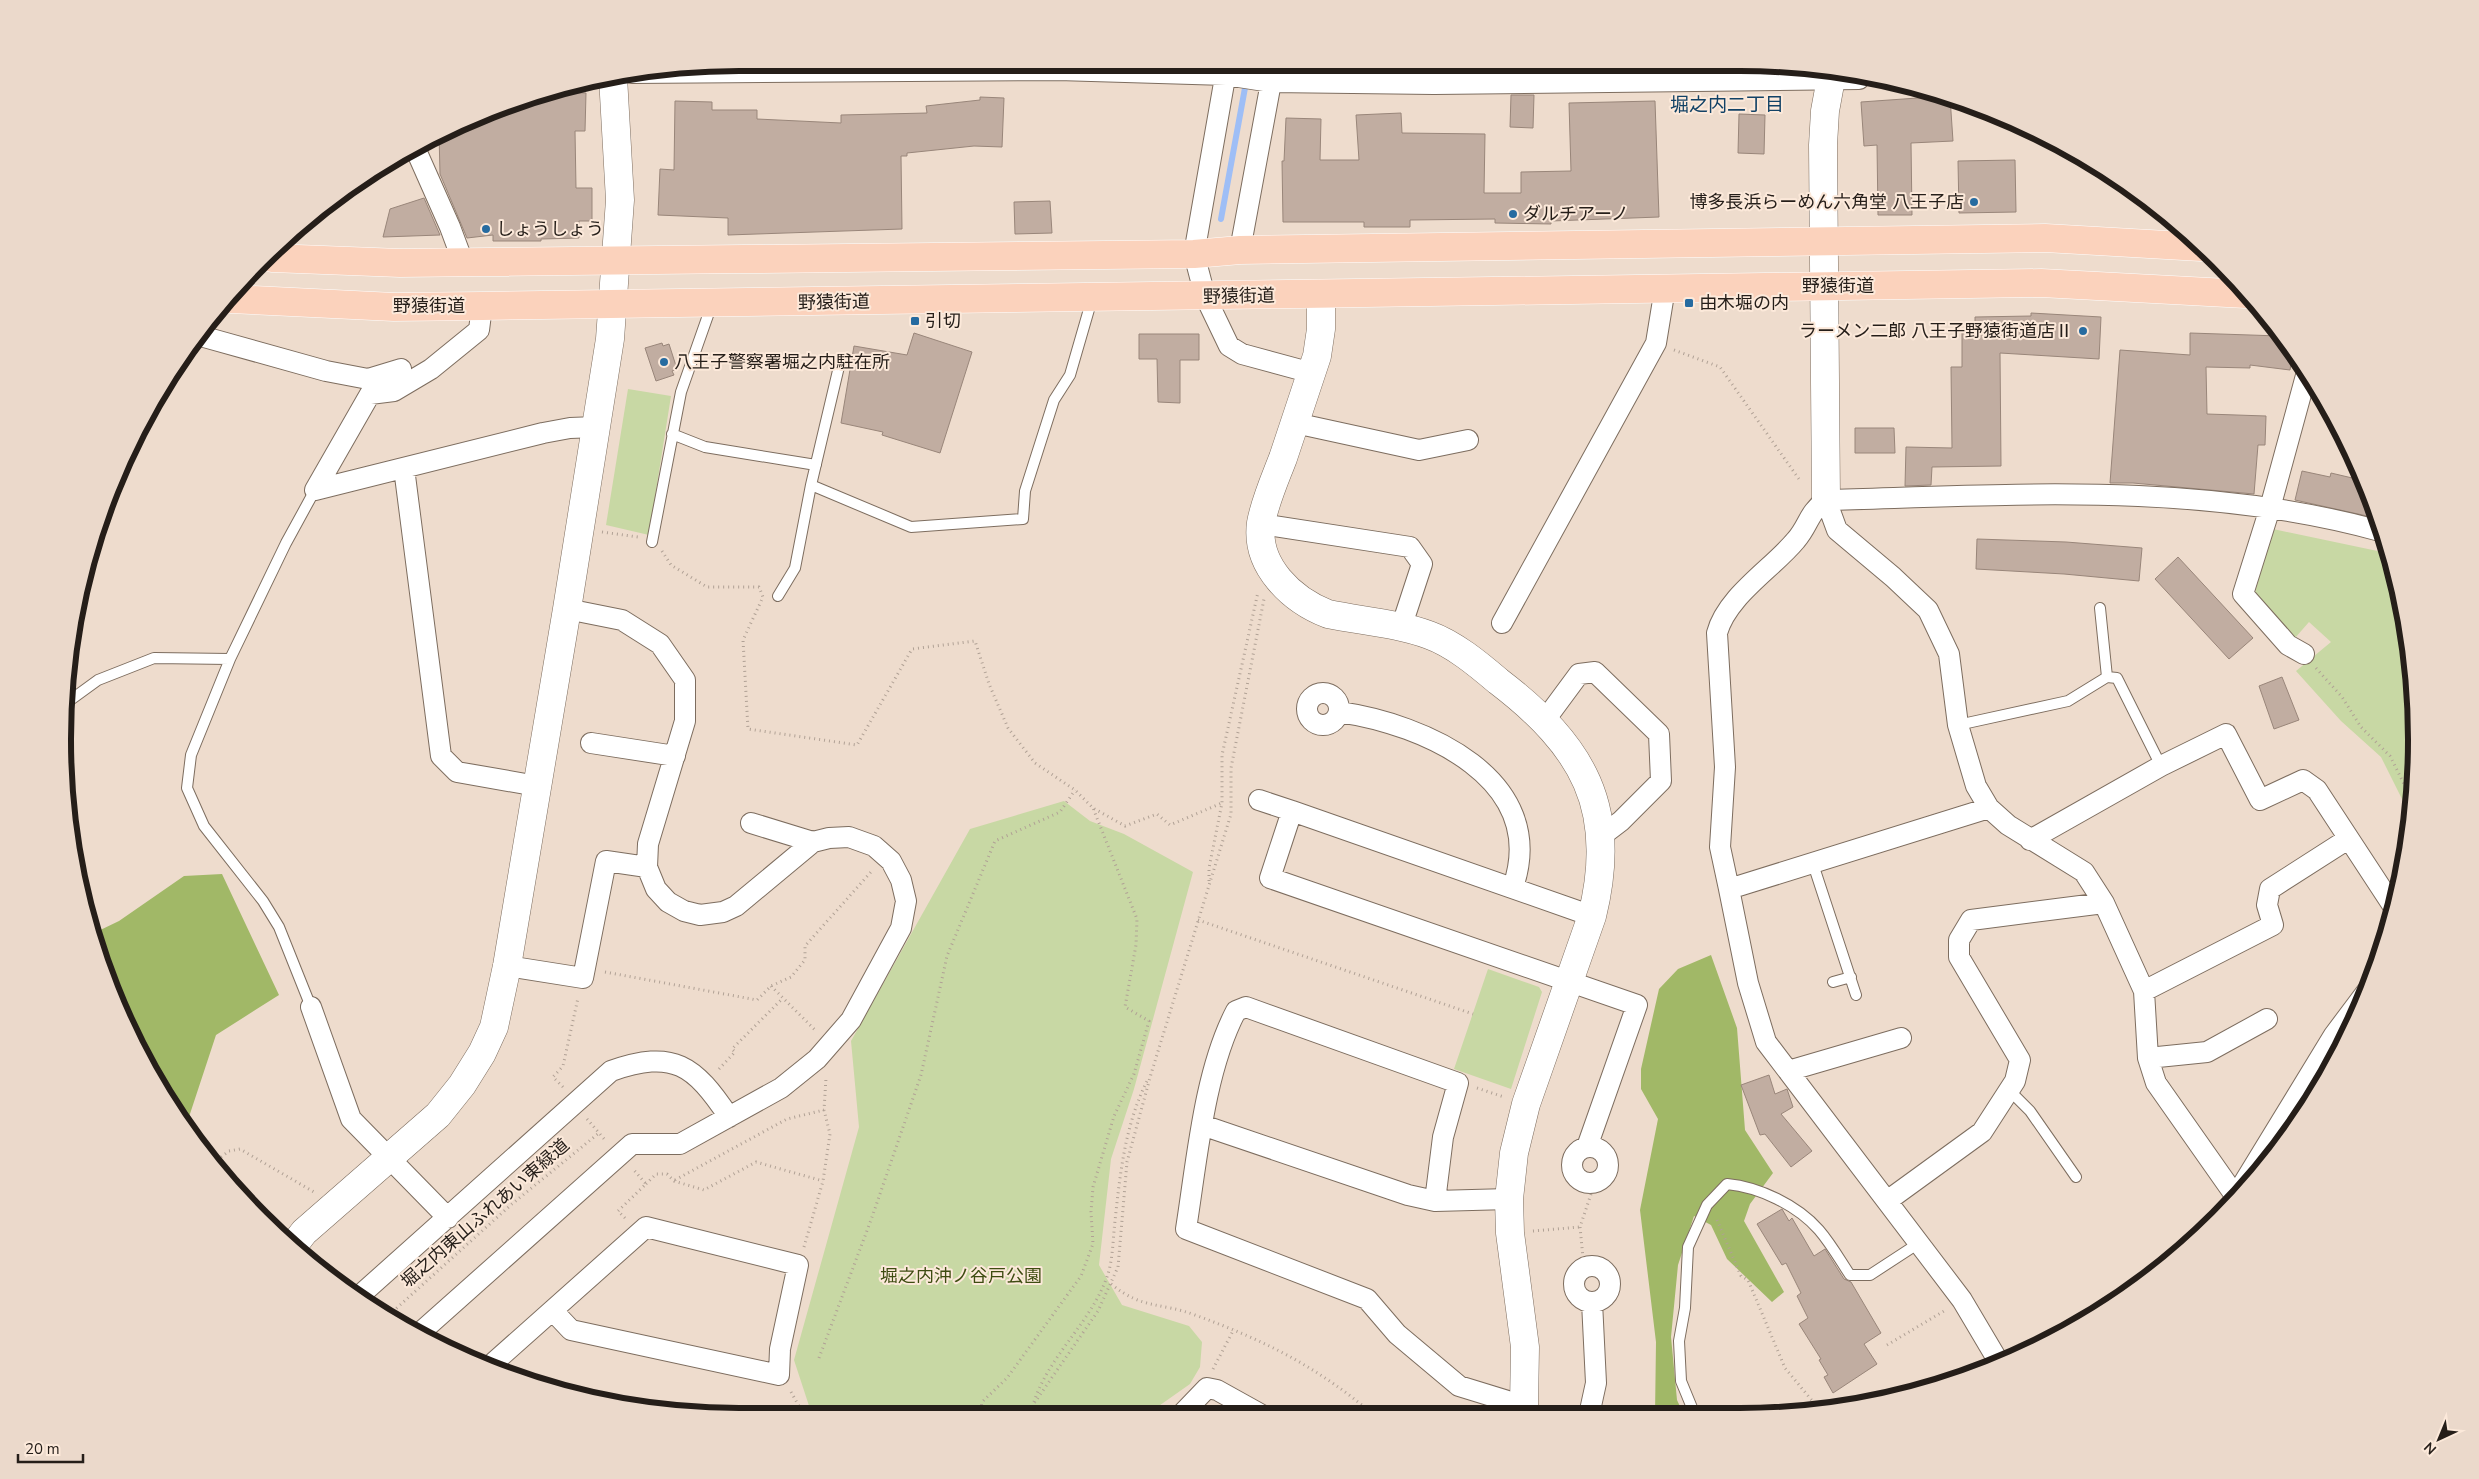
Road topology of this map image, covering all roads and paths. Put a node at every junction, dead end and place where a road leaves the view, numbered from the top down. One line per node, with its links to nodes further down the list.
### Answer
1 (1226, 71): 2 (street); 12 (street)
2 (1273, 74): 4 (street); 11 (street)
3 (1643, 74): 4 (street); 5 (street)
4 (1436, 75)
5 (1826, 77)
6 (1831, 77): 9 (street)
7 (613, 83): 14 (street)
8 (418, 154): 15 (street)
9 (1823, 241): 10 (main road); 11 (main road); 16 (street)
10 (2189, 245)
11 (1240, 250): 12 (main road)
12 (1194, 254): 14 (main road); 20 (street)
13 (276, 258): 15 (main road)
14 (616, 259): 15 (main road); 24 (street)
15 (463, 262)
16 (1824, 286): 17 (main road, 野猿街道); 19 (main road, 野猿街道); 40 (street)
17 (1665, 288): 18 (main road, 野猿街道); 27 (street)
18 (1321, 294): 20 (main road, 野猿街道); 30 (street)
19 (2237, 294)
20 (1205, 296): 21 (main road, 野猿街道); 30 (street)
21 (1092, 298): 23 (main road, 野猿街道); 38 (lane)
22 (237, 299): 25 (main road, 野猿街道)
23 (712, 303): 24 (main road, 野猿街道); 34 (lane)
24 (613, 304): 25 (main road, 野猿街道); 33 (street)
25 (482, 306): 39 (street)
26 (205, 338): 29 (street)
27 (1656, 343): 40 (path); 50 (street)
28 (841, 358): 36 (lane)
29 (401, 369)
30 (1312, 372): 32 (street)
31 (2304, 383): 41 (street)
32 (1295, 423): 35 (street); 42 (street)
33 (596, 427): 37 (street); 43 (street)
34 (672, 434): 36 (lane); 45 (lane)
35 (1468, 440)
36 (816, 465): 38 (lane)
37 (404, 468): 39 (street); 62 (street)
38 (811, 485): 47 (lane)
39 (316, 490): 53 (lane)
40 (1820, 505): 41 (street); 58 (street); 80 (street)
41 (2270, 508): 44 (street); 52 (street)
42 (1261, 524): 46 (street); 51 (street)
43 (579, 529): 45 (path); 49 (street)
44 (2373, 529)
45 (652, 542): 64 (path)
46 (1272, 570): 51 (street); 66 (path); 78 (path)
47 (778, 596)
48 (2100, 608): 54 (lane)
49 (568, 609): 60 (street); 62 (street)
50 (1502, 623)
51 (1401, 628): 57 (street)
52 (2304, 654): 63 (path)
53 (230, 659): 55 (lane); 94 (lane)
54 (2107, 677): 58 (lane); 61 (lane)
55 (73, 698)
56 (1339, 712): 79 (street)
57 (1544, 720): 71 (street); 71 (street)
58 (1958, 725): 68 (street)
59 (591, 743): 60 (street)
60 (675, 756): 77 (street)
61 (2161, 766): 72 (street); 73 (street)
62 (537, 786): 85 (street)
63 (2406, 787)
64 (1075, 790): 67 (path); 143 (path)
65 (1259, 800): 69 (street)
66 (1222, 803): 67 (path); 78 (path)
67 (1093, 808): 150 (path)
68 (1989, 808): 73 (street); 76 (street)
69 (1292, 810): 79 (street); 88 (street)
70 (751, 823): 74 (street)
71 (1600, 837): 83 (street)
72 (2348, 839): 81 (street); 91 (street)
73 (2030, 840): 82 (street)
74 (812, 842): 75 (street); 77 (street)
75 (885, 856): 90 (path); 99 (street)
76 (1813, 864): 80 (street); 87 (lane)
77 (647, 867): 86 (street)
78 (1209, 884): 84 (path)
79 (1513, 887): 83 (street)
80 (1729, 889): 102 (street)
81 (2388, 899)
82 (2104, 902): 91 (street); 107 (street)
83 (1592, 916): 88 (street)
84 (1198, 920): 95 (path); 103 (path)
85 (507, 966): 86 (street); 114 (street)
86 (584, 973): 90 (path); 101 (path)
87 (1851, 977): 89 (lane); 92 (lane)
88 (1569, 982): 108 (street); 119 (street)
89 (1833, 982)
90 (771, 986): 93 (path)
91 (2144, 990): 100 (street)
92 (1856, 995)
93 (782, 998): 99 (path); 106 (path)
94 (311, 1007): 114 (street)
95 (1473, 1014)
96 (2346, 1018): 115 (street)
97 (2267, 1020): 100 (street)
98 (1902, 1038): 102 (street)
99 (830, 1044): 110 (street)
100 (2148, 1058): 121 (street)
101 (563, 1066)
102 (1788, 1071): 125 (street)
103 (1150, 1074): 134 (path); 148 (path)
104 (826, 1076): 109 (path)
105 (1458, 1082): 108 (path); 111 (street); 124 (street)
106 (705, 1085): 110 (street); 127 (street)
107 (2009, 1090): 116 (lane); 125 (street)
108 (1526, 1104): 123 (street)
109 (824, 1110): 117 (path); 118 (path)
110 (729, 1117): 139 (street)
111 (1202, 1125): 124 (street); 155 (street)
112 (599, 1133): 137 (path, 堀之内東山ふれあい東緑道)
113 (219, 1158): 122 (path)
114 (389, 1158): 127 (street); 131 (street)
115 (2255, 1164)
116 (2076, 1177)
117 (674, 1181): 118 (path); 120 (path)
118 (823, 1181): 129 (path)
119 (1595, 1182): 128 (path)
120 (646, 1184)
121 (2232, 1191)
122 (319, 1195)
123 (1509, 1199): 124 (street); 130 (street)
124 (1434, 1201)
125 (1886, 1201): 132 (street)
126 (1707, 1205): 132 (lane); 146 (path); 158 (lane)
127 (448, 1218): 135 (street)
128 (1580, 1227): 130 (path); 133 (path)
129 (809, 1229)
130 (1510, 1233): 156 (street)
131 (298, 1241)
132 (1919, 1244): 136 (street)
133 (1584, 1268): 157 (street)
134 (1111, 1284): 140 (path); 148 (path)
135 (364, 1292)
136 (1962, 1300): 141 (path); 142 (street)
137 (394, 1311)
138 (553, 1311): 138 (street); 144 (street)
139 (425, 1329)
140 (1234, 1329): 145 (path); 154 (path)
141 (1887, 1345)
142 (1996, 1357)
143 (819, 1358)
144 (495, 1361)
145 (1207, 1388): 152 (street); 153 (street)
146 (1814, 1403)
147 (799, 1404): 149 (path)
148 (1032, 1405): 151 (path)
149 (801, 1408)
150 (981, 1408)
151 (1030, 1408)
152 (1188, 1408)
153 (1249, 1408)
154 (1365, 1408)
155 (1518, 1408)
156 (1523, 1408)
157 (1591, 1408)
158 (1692, 1408)

